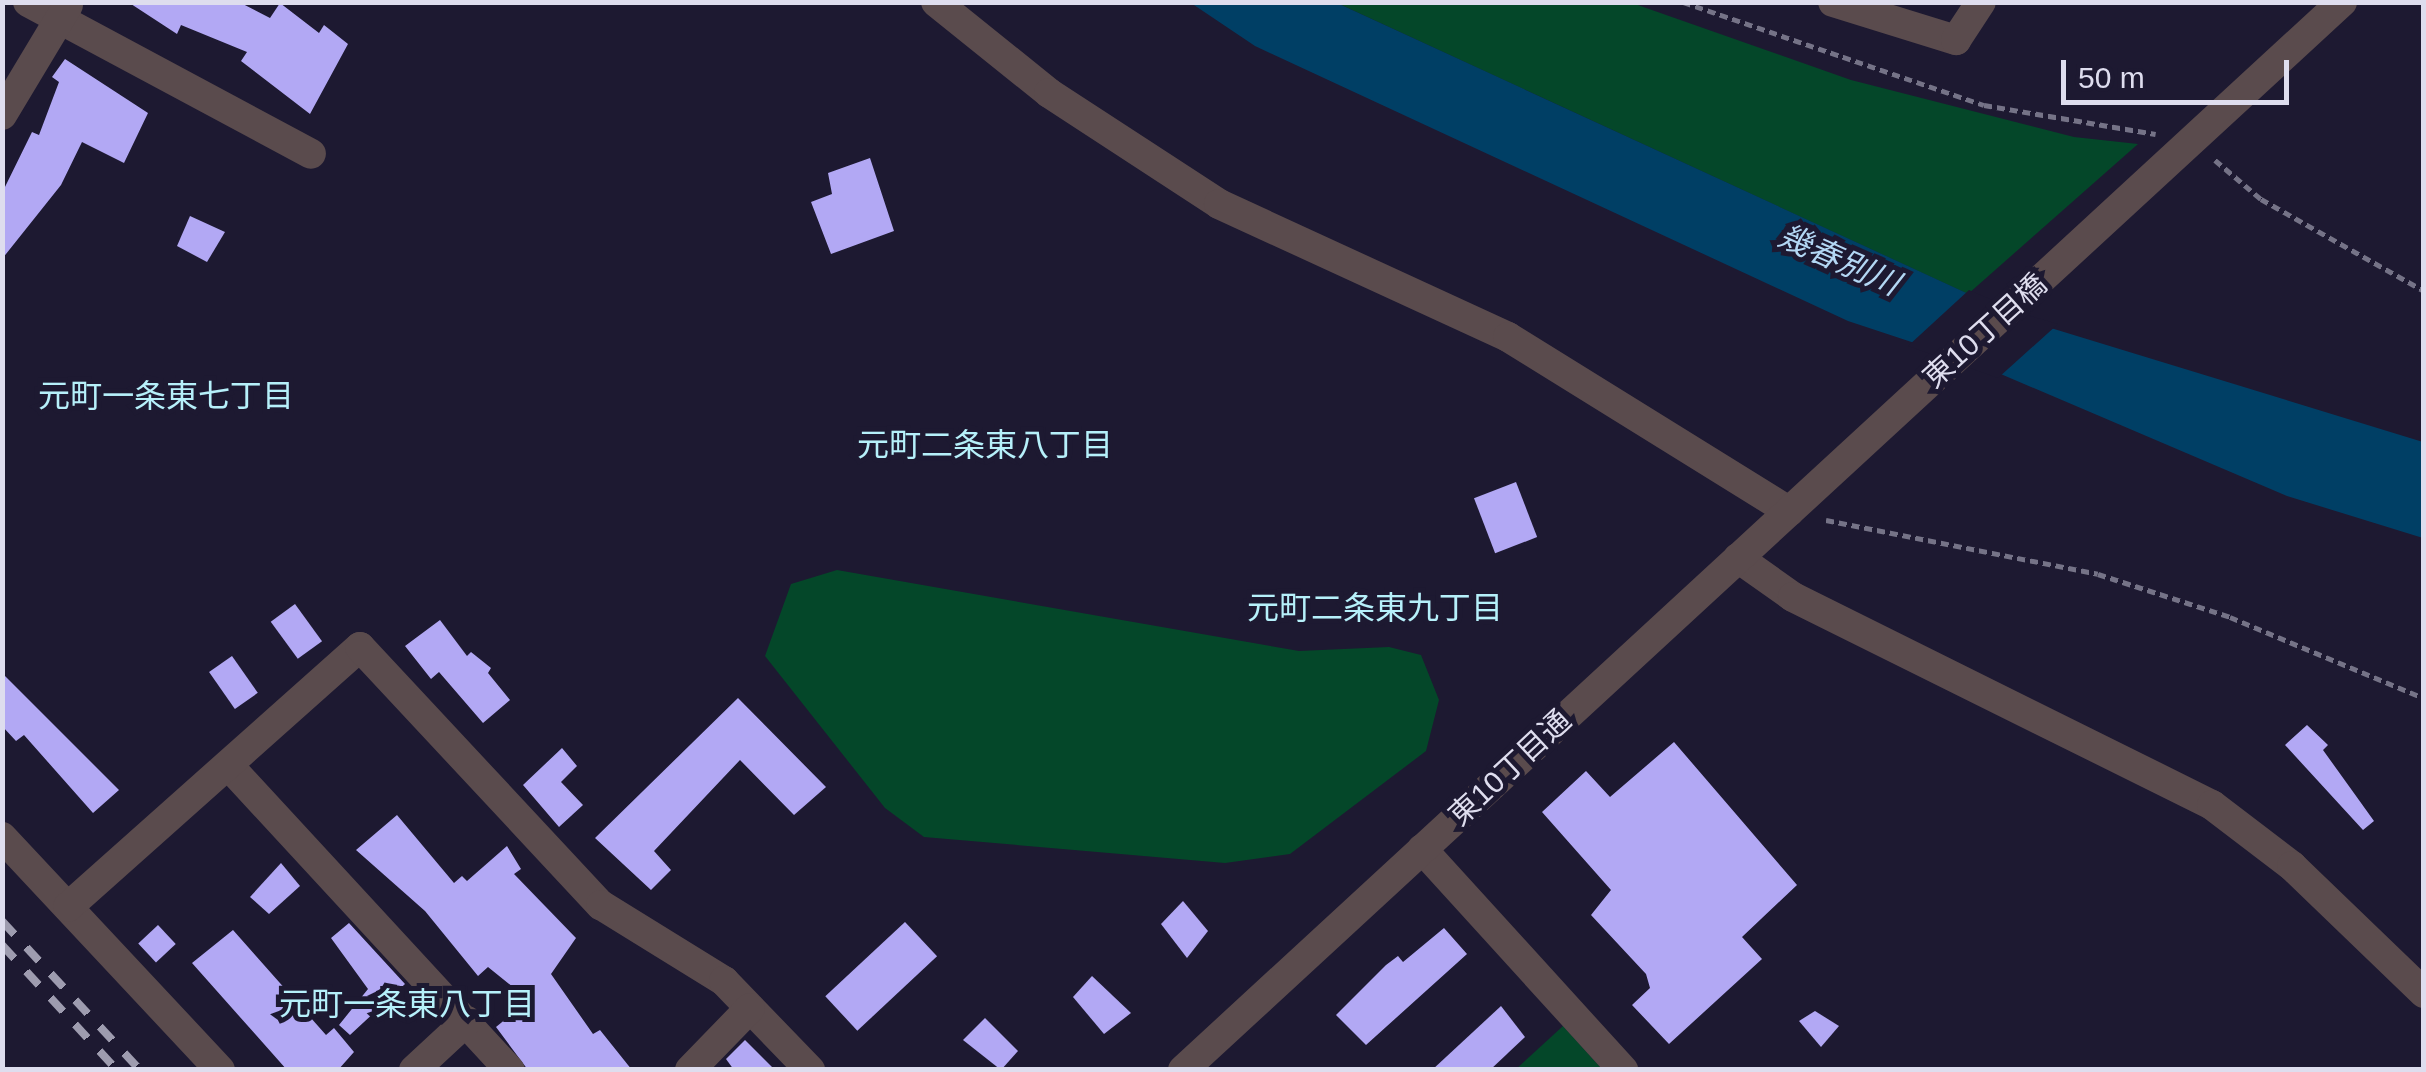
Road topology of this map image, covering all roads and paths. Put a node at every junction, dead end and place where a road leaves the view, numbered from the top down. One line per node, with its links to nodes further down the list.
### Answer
1 (28, 2): 7 (street)
2 (936, 2): 13 (street)
3 (1682, 2): 9 (path)
4 (1833, 2): 5 (street)
5 (1980, 2)
6 (2342, 2): 9 (street)
7 (66, 11): 8 (street); 10 (street)
8 (2, 115)
9 (2193, 142): 11 (path); 12 (street, 東10丁目橋)
10 (311, 154)
11 (2424, 291)
12 (1837, 466): 13 (street, 東10丁目通)
13 (1789, 511): 14 (street, 東10丁目通); 15 (path)
14 (1738, 558): 18 (street, 東10丁目通); 20 (street)
15 (2424, 698)
16 (228, 766): 19 (street); 21 (street); 22 (street)
17 (2, 836): 19 (street)
18 (1422, 849): 28 (street, 東10丁目通); 29 (street)
19 (68, 907): 23 (street)
20 (2424, 993)
21 (750, 1008): 26 (street); 27 (street)
22 (467, 1021): 24 (street); 25 (street)
23 (220, 1070)
24 (414, 1070)
25 (510, 1070)
26 (690, 1070)
27 (810, 1070)
28 (1183, 1070)
29 (1623, 1070)

